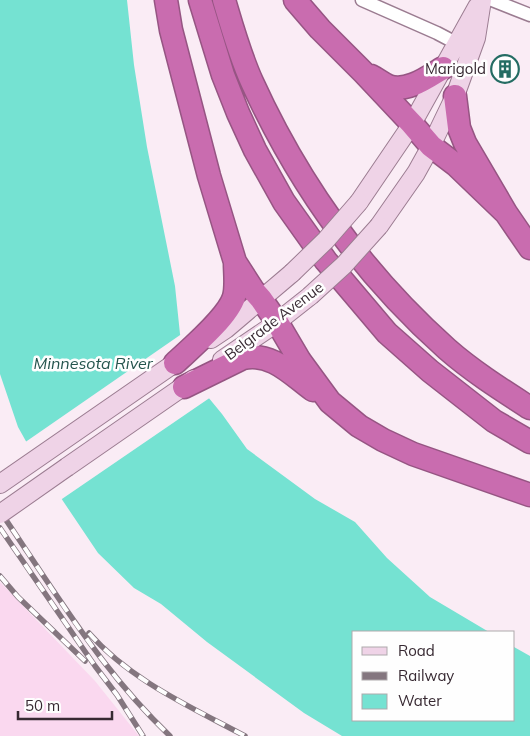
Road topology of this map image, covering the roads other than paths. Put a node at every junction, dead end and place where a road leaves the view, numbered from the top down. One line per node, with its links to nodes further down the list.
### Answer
1 (166, 0): 17 (highway)
2 (200, 0): 26 (highway)
3 (224, 0): 25 (highway)
4 (295, 0): 11 (highway)
5 (362, 0): 9 (street)
6 (482, 0): 9 (main road, Belgrade Avenue); 12 (main road, Belgrade Avenue)
7 (492, 0): 8 (street)
8 (530, 15)
9 (456, 43): 10 (main road, Belgrade Avenue)
10 (442, 68): 11 (highway); 13 (main road, Belgrade Avenue)
11 (364, 73): 13 (highway)
12 (455, 96): 14 (main road, Belgrade Avenue); 15 (highway)
13 (412, 124): 14 (highway); 18 (main road, Belgrade Avenue, bridge)
14 (431, 146): 15 (highway); 19 (main road, Belgrade Avenue, bridge)
15 (506, 213): 16 (highway)
16 (530, 248)
17 (235, 262): 18 (highway); 20 (highway)
18 (261, 299): 19 (highway); 20 (main road, Belgrade Avenue)
19 (278, 322): 21 (main road, Belgrade Avenue); 24 (highway)
20 (223, 324): 22 (highway)
21 (240, 354): 23 (highway); 24 (highway)
22 (175, 363): 27 (main road)
23 (184, 387): 29 (main road, bridge)
24 (330, 402): 28 (highway)
25 (530, 408)
26 (530, 442)
27 (0, 484)
28 (530, 495)
29 (0, 514)

